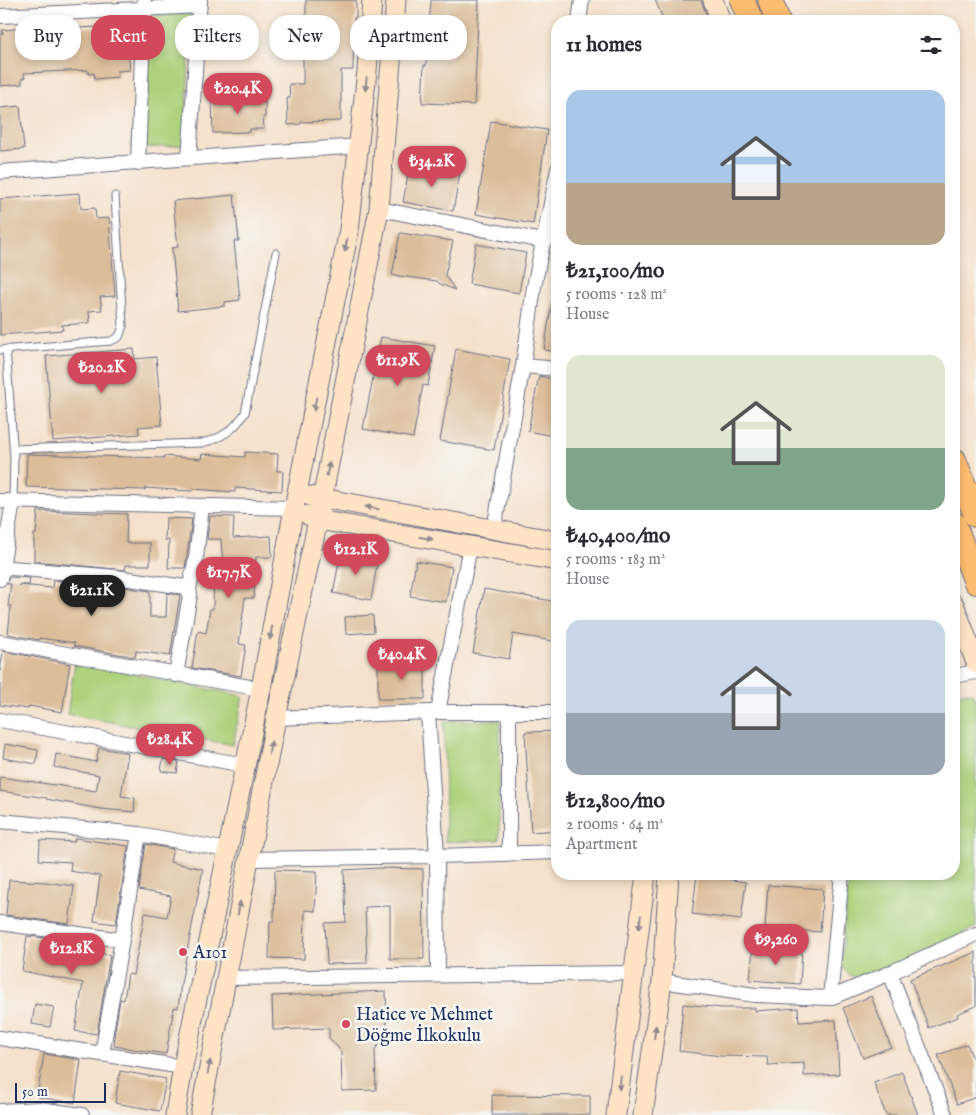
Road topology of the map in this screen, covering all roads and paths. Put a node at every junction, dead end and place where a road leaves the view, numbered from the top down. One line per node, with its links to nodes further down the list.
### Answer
1 (372, 0): 14 (main road, one-way to 14)
2 (396, 0): 20 (main road)
3 (582, 0): 9 (street)
4 (713, 0): 10 (main road)
5 (742, 0): 11 (highway)
6 (770, 0): 12 (highway)
7 (200, 3): 8 (street); 15 (street)
8 (144, 5): 13 (street); 16 (street)
9 (580, 15)
10 (719, 15)
11 (748, 15)
12 (776, 15)
13 (0, 16)
14 (359, 146): 15 (street); 30 (main road, one-way to 30)
15 (189, 158): 16 (street)
16 (138, 163): 17 (street)
17 (0, 172)
18 (115, 196): 24 (lane)
19 (551, 203): 22 (street)
20 (379, 209): 22 (street); 29 (main road, one-way to 20)
21 (551, 238): 22 (street)
22 (543, 242): 25 (street)
23 (276, 253): 27 (lane)
24 (3, 350): 27 (lane)
25 (524, 366): 26 (street); 35 (street)
26 (551, 368)
27 (13, 449): 31 (lane)
28 (960, 475): 33 (highway)
29 (322, 499): 30 (main road); 34 (main road); 35 (main road, one-way to 29)
30 (296, 500): 32 (street); 34 (main road); 49 (main road, one-way to 49)
31 (7, 501): 32 (street); 40 (street)
32 (202, 506): 42 (street)
33 (976, 516)
34 (318, 520): 38 (main road, one-way to 38); 53 (main road)
35 (494, 529): 36 (main road)
36 (551, 540)
37 (960, 540): 41 (highway)
38 (470, 546): 39 (main road); 50 (street)
39 (551, 560)
40 (1, 571): 42 (street)
41 (976, 582)
42 (189, 589): 47 (street)
43 (960, 620): 45 (main road)
44 (0, 642): 47 (street)
45 (976, 663)
46 (976, 672): 48 (street)
47 (176, 674): 49 (street)
48 (960, 675)
49 (261, 689): 55 (main road)
50 (433, 712): 52 (street); 53 (street); 61 (street)
51 (551, 712): 52 (street)
52 (509, 713): 60 (street)
53 (276, 718): 62 (main road, one-way to 53)
54 (0, 720): 55 (street)
55 (244, 765): 58 (main road)
56 (0, 821): 57 (street)
57 (138, 834): 58 (street); 68 (street)
58 (228, 850): 77 (main road)
59 (551, 852): 60 (street)
60 (509, 853): 61 (street)
61 (437, 856): 62 (street); 71 (street)
62 (249, 859): 72 (main road, one-way to 62)
63 (645, 880): 69 (main road, one-way to 69)
64 (669, 880): 73 (main road)
65 (841, 880): 74 (street)
66 (0, 923): 68 (street)
67 (976, 934): 70 (street)
68 (122, 940): 76 (street)
69 (634, 973): 71 (street); 83 (main road, one-way to 83)
70 (890, 973): 74 (street); 85 (street)
71 (438, 974): 72 (street)
72 (226, 978): 82 (main road, one-way to 72)
73 (662, 982): 74 (street); 84 (main road, one-way to 73)
74 (830, 998)
75 (0, 1038): 76 (street)
76 (102, 1054): 77 (street)
77 (183, 1067): 81 (main road)
78 (0, 1111): 79 (street)
79 (39, 1112): 80 (street)
80 (82, 1115)
81 (175, 1115)
82 (200, 1115)
83 (616, 1115)
84 (643, 1115)
85 (945, 1115)

